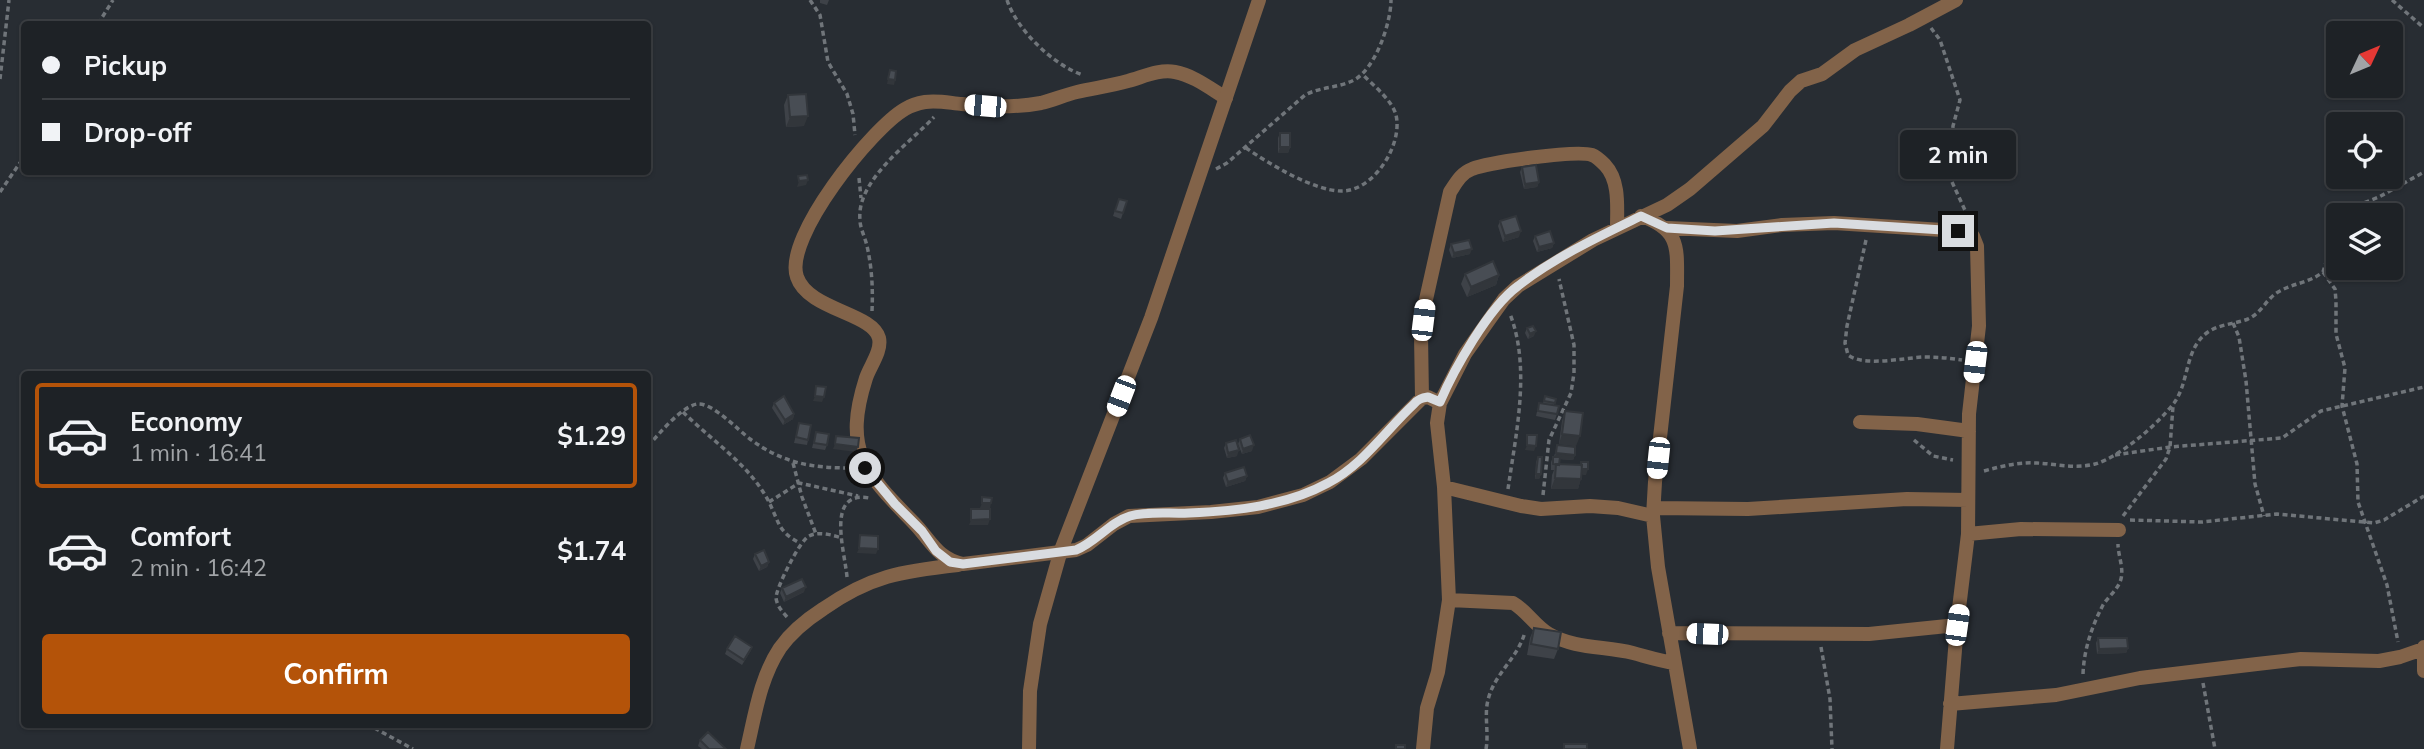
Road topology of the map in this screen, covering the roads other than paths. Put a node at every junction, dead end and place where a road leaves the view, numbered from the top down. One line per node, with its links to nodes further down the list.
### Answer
1 (1259, 0): 3 (street)
2 (1956, 0): 4 (street)
3 (1226, 98): 16 (street); 17 (street)
4 (1641, 216): 5 (street); 6 (street)
5 (1618, 228): 7 (street); 8 (street)
6 (1667, 228): 10 (street); 13 (street)
7 (1422, 398): 8 (street); 16 (street)
8 (1440, 402): 11 (street)
9 (1860, 422): 10 (street)
10 (1969, 431): 12 (street)
11 (1444, 487): 13 (street); 18 (street)
12 (1968, 500): 13 (street); 15 (street)
13 (1654, 512): 20 (street)
14 (2120, 525): 15 (street)
15 (1968, 534): 19 (street)
16 (1061, 550): 17 (street); 25 (street)
17 (963, 564): 26 (street)
18 (1449, 600): 22 (street); 27 (street)
19 (1957, 625): 20 (street); 24 (street)
20 (1669, 633): 22 (street)
21 (2423, 648): 23 (street); 24 (street)
22 (1675, 663): 28 (street)
23 (2424, 671)
24 (1950, 704): 29 (street)
25 (1027, 748)
26 (747, 749)
27 (1423, 749)
28 (1690, 749)
29 (1947, 749)

